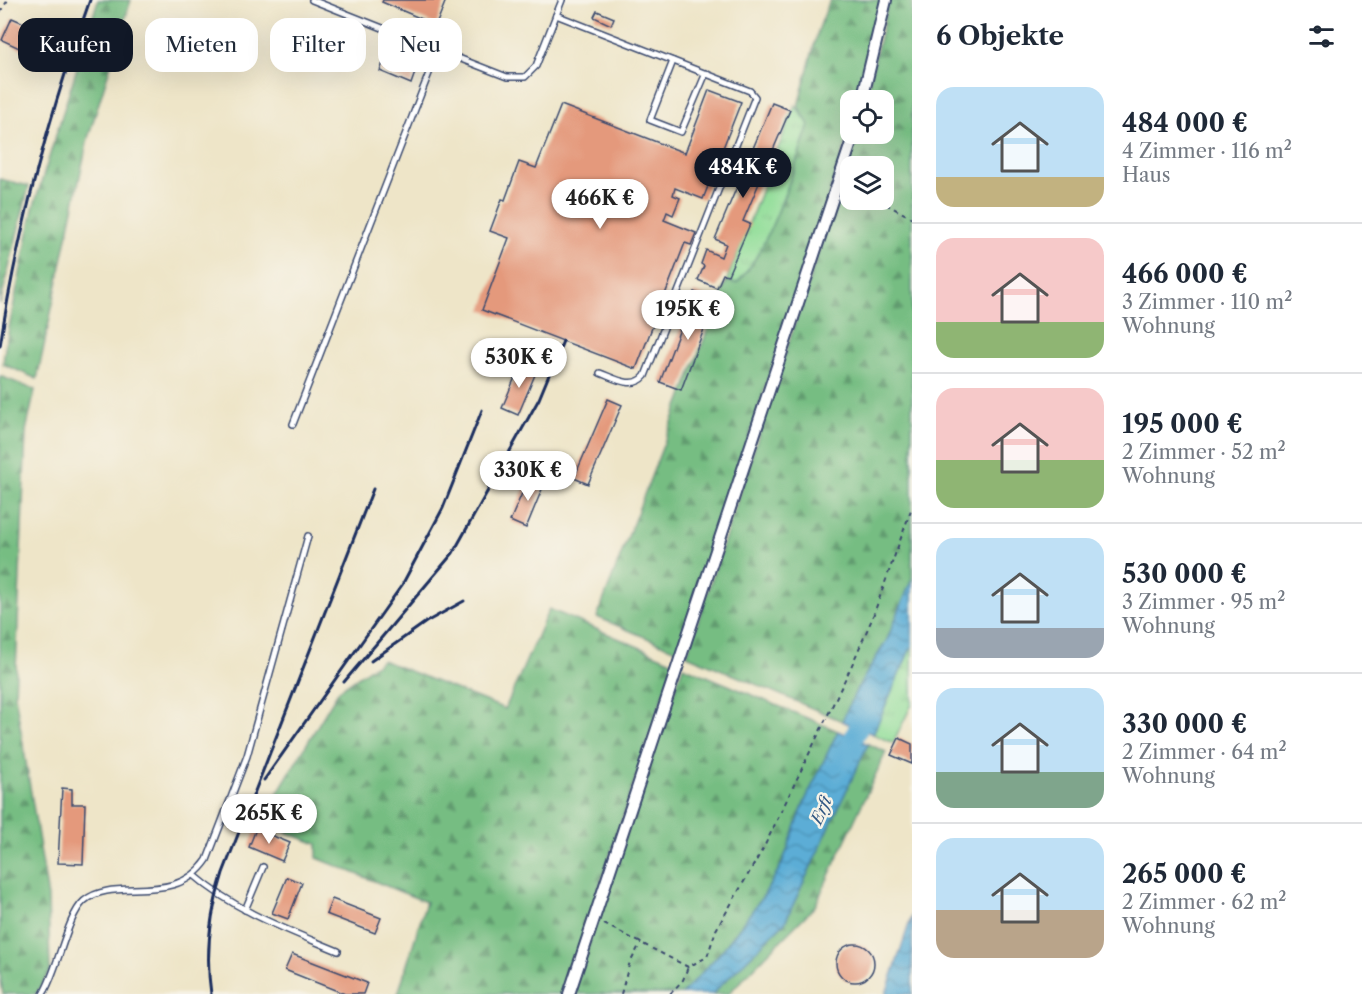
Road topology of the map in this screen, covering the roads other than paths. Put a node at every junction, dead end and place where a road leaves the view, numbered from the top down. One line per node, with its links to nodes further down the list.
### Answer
1 (312, 0): 5 (lane)
2 (562, 0): 4 (lane)
3 (886, 0): 10 (street)
4 (556, 15): 6 (lane); 7 (lane)
5 (378, 26)
6 (462, 59)
7 (673, 61): 9 (lane); 9 (lane)
8 (429, 72): 13 (lane)
9 (706, 73): 12 (lane)
10 (864, 90)
11 (851, 144): 20 (street)
12 (600, 373)
13 (293, 424)
14 (308, 536): 16 (lane)
15 (263, 867): 17 (lane)
16 (194, 875): 17 (lane); 19 (lane)
17 (245, 910): 18 (lane)
18 (338, 951)
19 (43, 994)
20 (569, 994)

